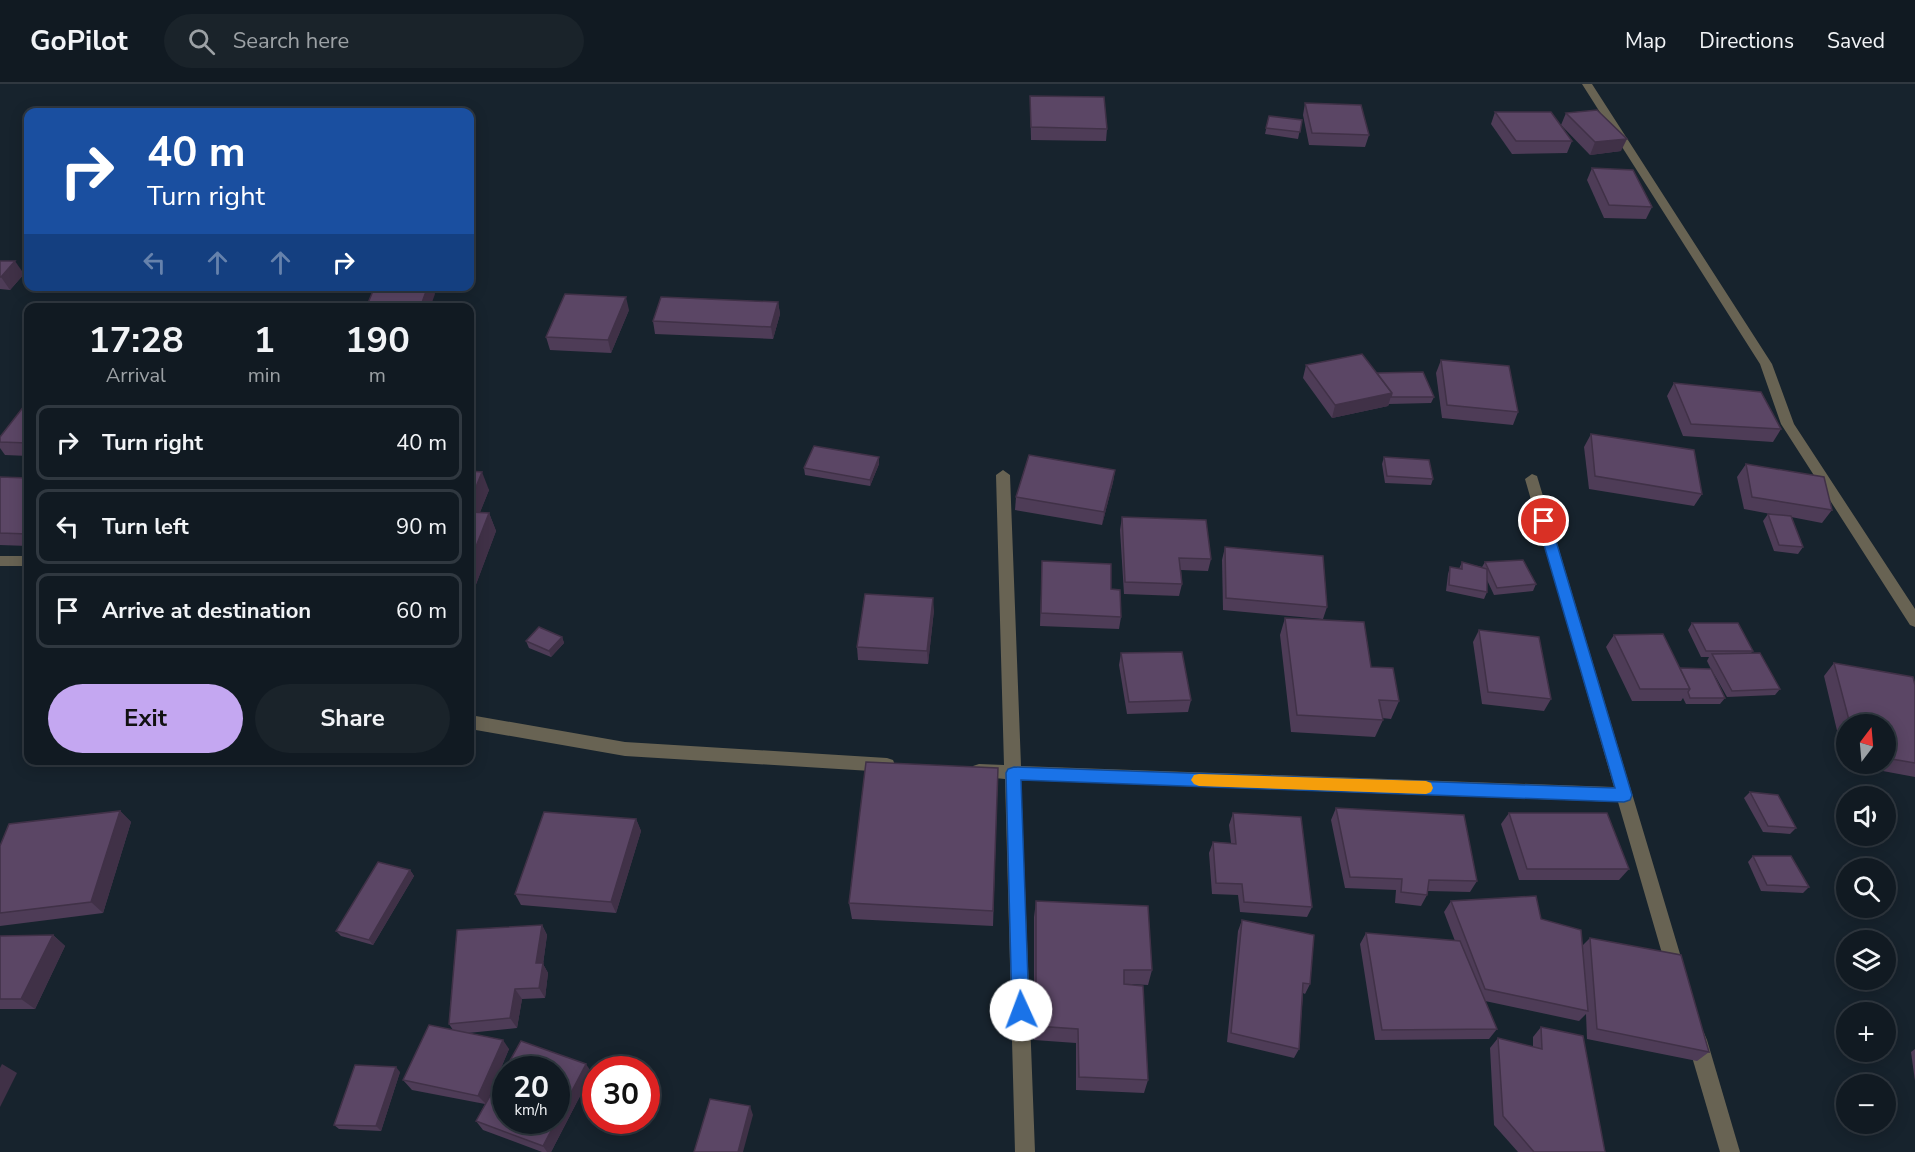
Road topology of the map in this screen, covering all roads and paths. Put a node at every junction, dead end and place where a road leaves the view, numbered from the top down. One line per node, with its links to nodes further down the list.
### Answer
1 (1587, 84): 6 (street)
2 (1004, 476): 10 (street)
3 (1532, 478): 11 (street)
4 (0, 561): 5 (street)
5 (24, 561)
6 (1915, 621)
7 (474, 723): 8 (street)
8 (908, 767)
9 (967, 770): 10 (street)
10 (1014, 773): 11 (street); 14 (street)
11 (1624, 795): 12 (street)
12 (1681, 985)
13 (1694, 1029): 15 (street)
14 (1025, 1152)
15 (1730, 1152)

